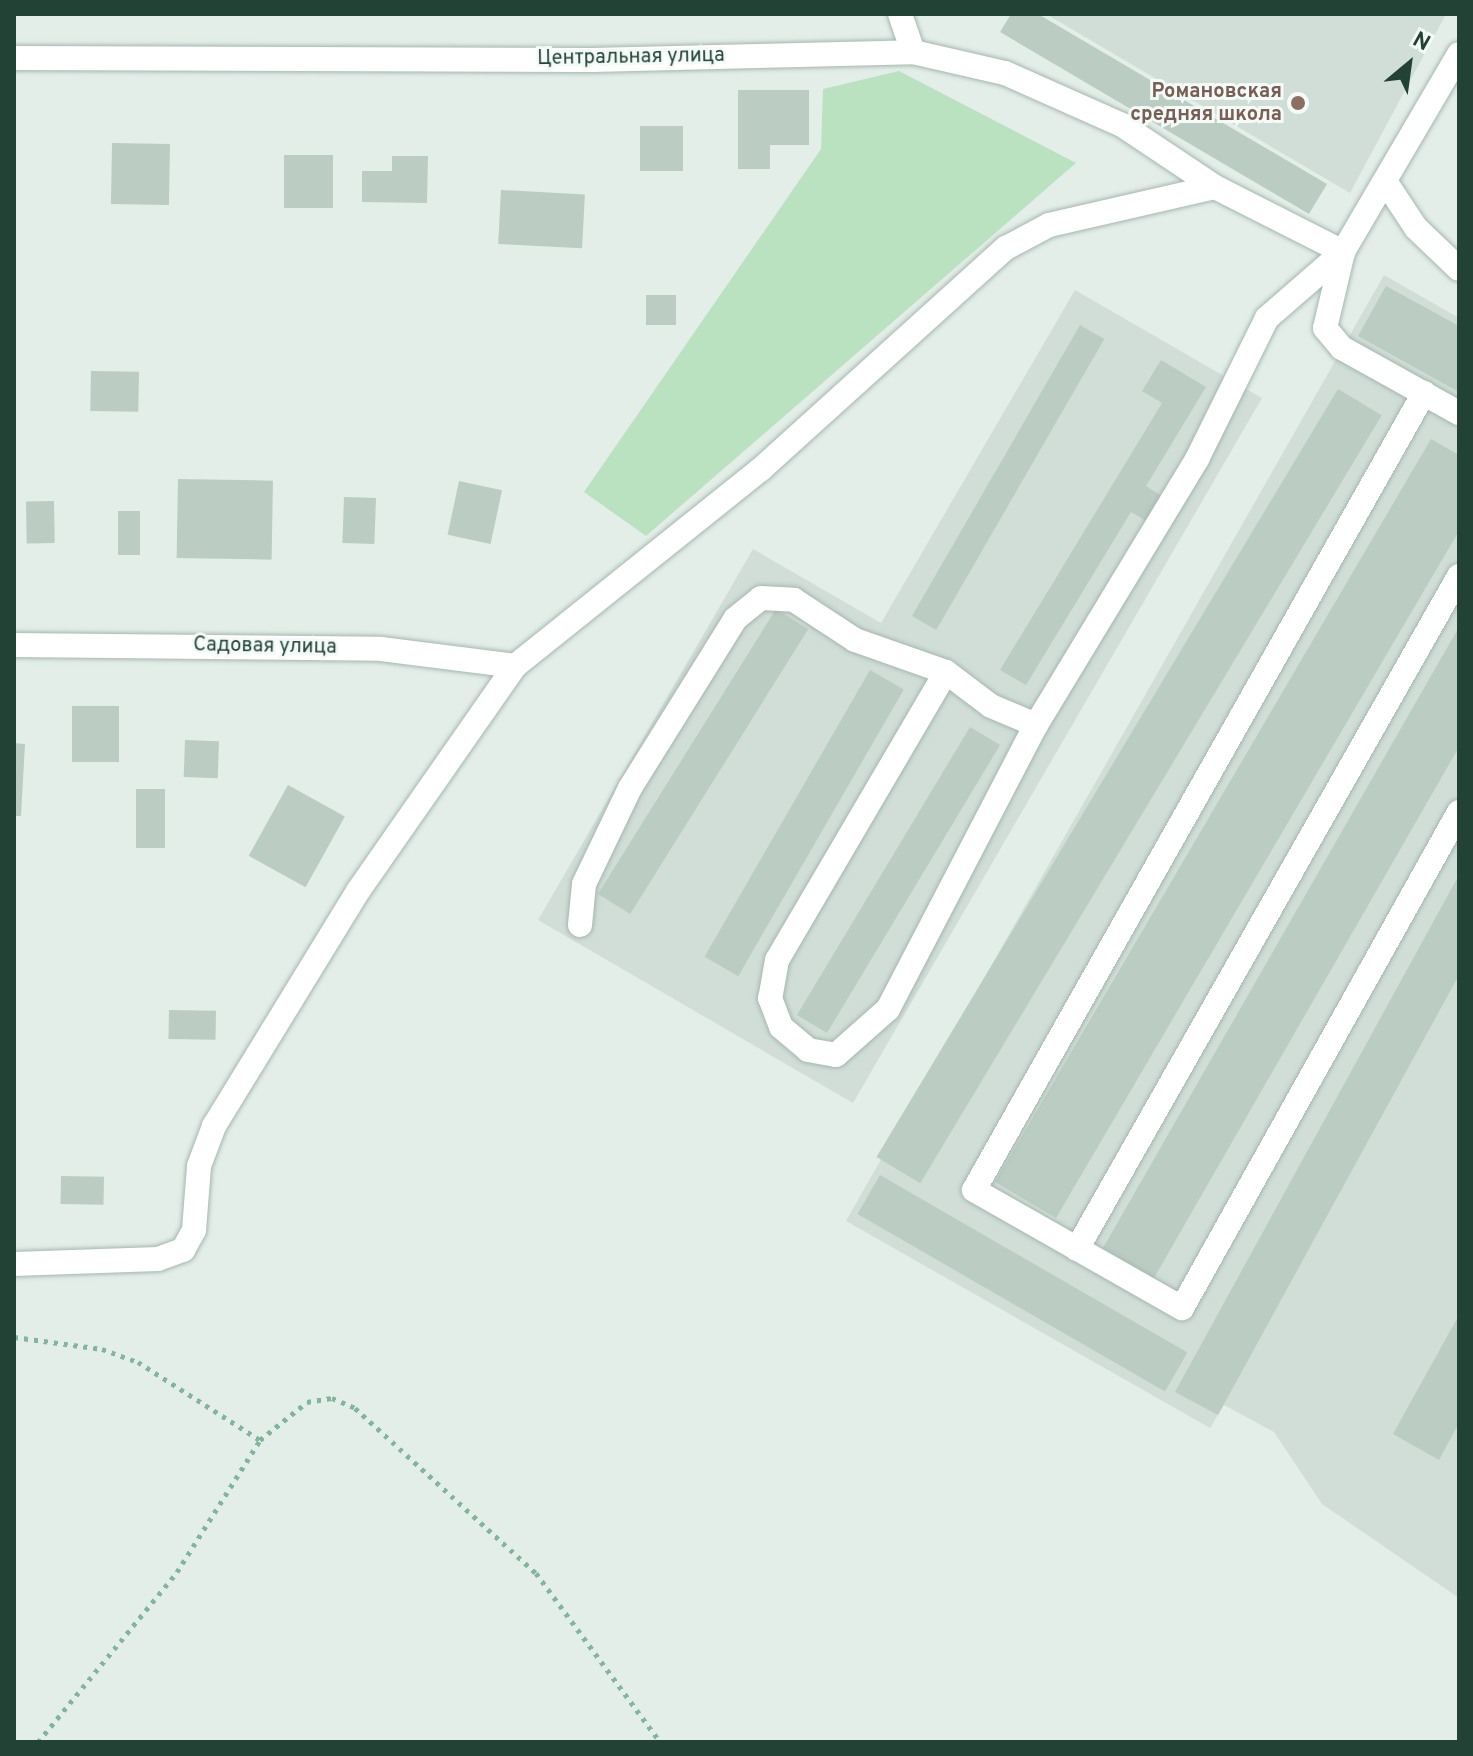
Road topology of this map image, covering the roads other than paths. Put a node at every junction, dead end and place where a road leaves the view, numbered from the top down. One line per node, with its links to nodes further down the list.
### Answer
1 (900, 14): 2 (street)
2 (913, 52): 4 (street, Центральная улица); 6 (street, Центральная улица)
3 (1459, 54): 5 (street)
4 (14, 58)
5 (1385, 181): 7 (street); 8 (street)
6 (1215, 187): 7 (street, Центральная улица); 13 (street)
7 (1343, 252): 9 (street); 15 (street)
8 (1459, 269)
9 (1424, 393): 10 (street); 18 (street)
10 (1459, 413)
11 (1459, 576): 18 (street)
12 (14, 645): 13 (street, Садовая улица)
13 (515, 666): 19 (street)
14 (946, 672): 15 (street); 15 (street); 17 (street)
15 (1036, 725)
16 (1459, 812): 18 (street)
17 (580, 925)
18 (1077, 1249)
19 (14, 1264)

